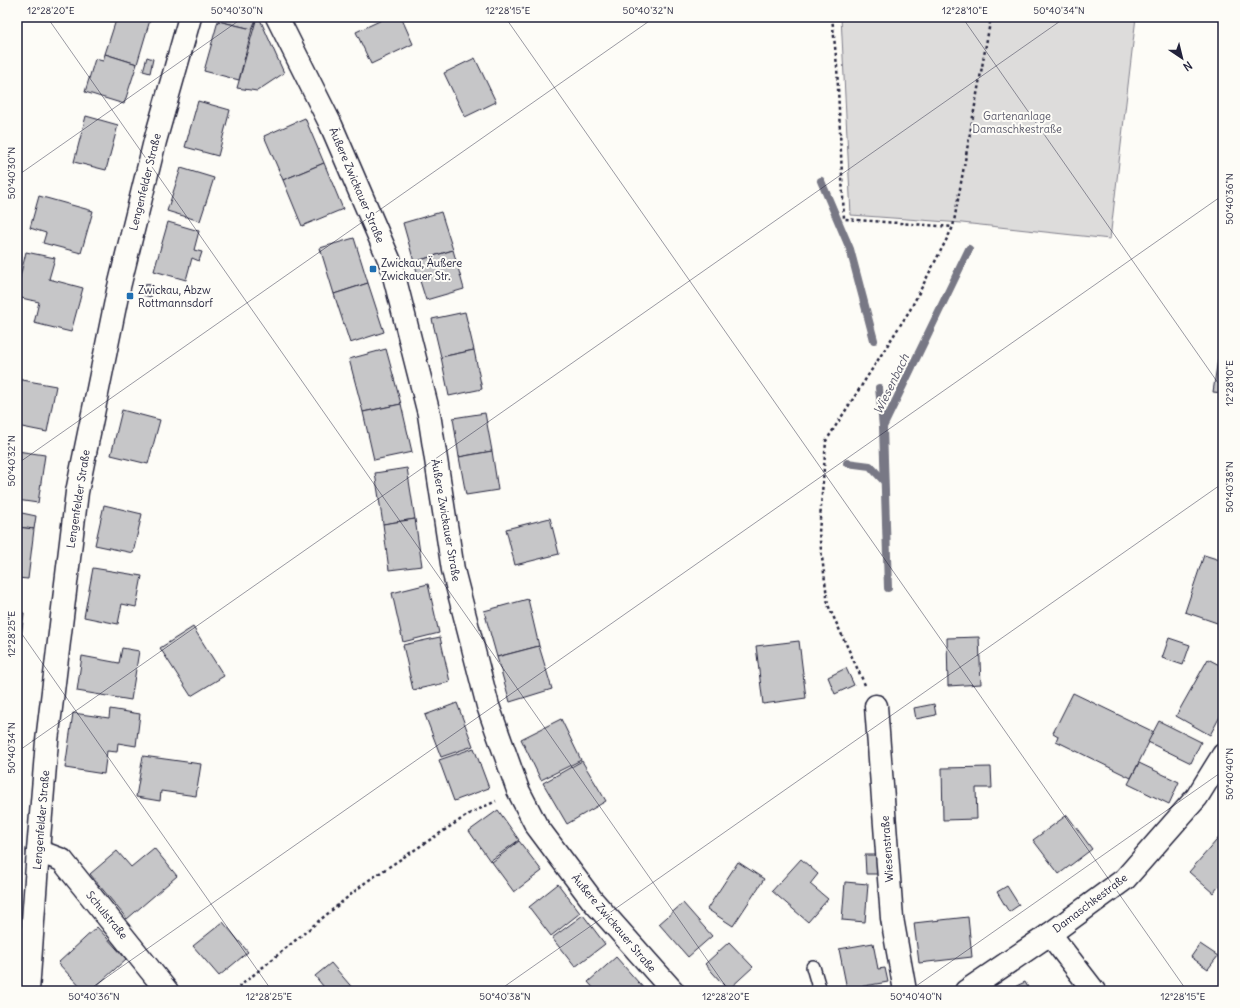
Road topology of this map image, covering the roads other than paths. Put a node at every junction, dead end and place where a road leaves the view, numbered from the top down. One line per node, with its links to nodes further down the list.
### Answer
1 (190, 17): 5 (street, Lengenfelder Straße)
2 (277, 17): 10 (street, Äußere Zwickauer Straße)
3 (876, 706): 12 (street, Wiesenstraße)
4 (1223, 755): 6 (street, Damaschkestraße)
5 (38, 851): 8 (street, Lengenfelder Straße); 9 (street, Schulstraße)
6 (1050, 934): 13 (street, Damaschkestraße); 14 (street)
7 (813, 967): 11 (lane)
8 (28, 991)
9 (167, 991)
10 (674, 991)
11 (820, 991)
12 (905, 991)
13 (966, 991)
14 (1094, 991)

